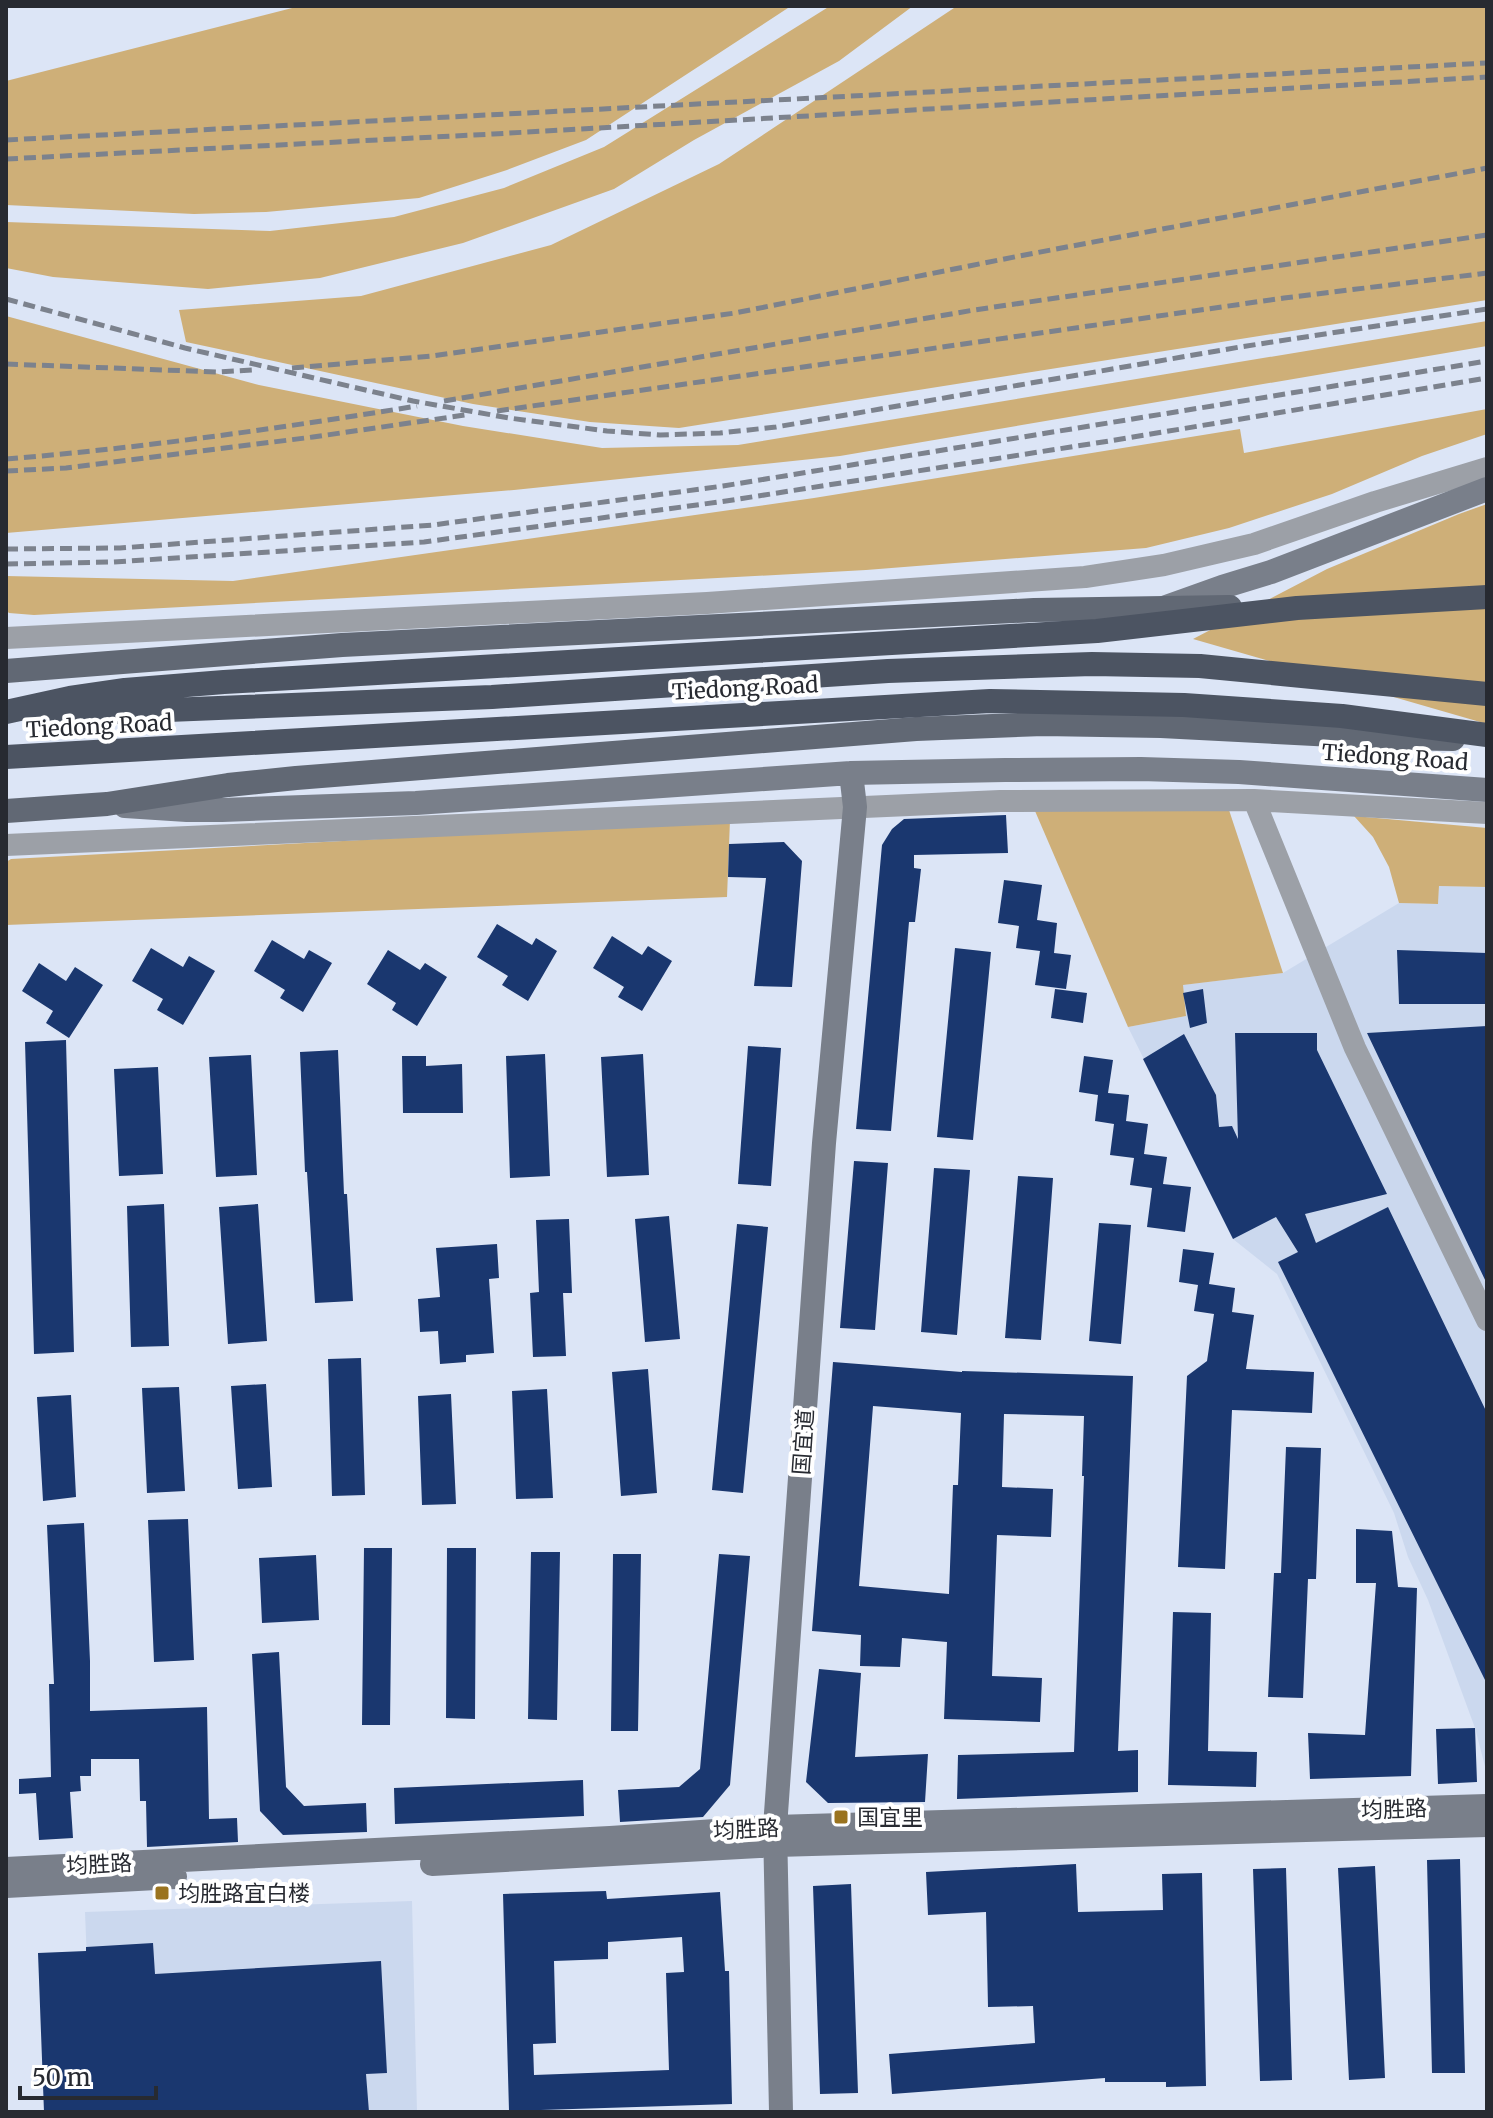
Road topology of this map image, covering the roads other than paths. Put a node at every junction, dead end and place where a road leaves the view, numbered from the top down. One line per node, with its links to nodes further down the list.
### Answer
1 (1487, 468): 7 (street)
2 (1487, 489): 4 (street)
3 (1487, 597): 5 (highway)
4 (1166, 607): 5 (main road); 6 (street); 8 (main road)
5 (1297, 608): 6 (highway)
6 (1097, 631): 10 (highway)
7 (6, 638)
8 (6, 671)
9 (1487, 694): 10 (highway, Tiedong Road)
10 (6, 712)
11 (1487, 737): 12 (highway, Tiedong Road); 16 (main road)
12 (6, 757)
13 (851, 773): 14 (street, Tiedong Road); 16 (street, Tiedong Road); 17 (street, 国宜道)
14 (1487, 790)
15 (1254, 800): 17 (street); 19 (street); 21 (street)
16 (107, 804): 18 (main road, Tiedong Road)
17 (855, 807): 20 (street); 24 (street, 国宜道)
18 (6, 811)
19 (1487, 813)
20 (6, 845)
21 (1487, 1320)
22 (1487, 1806): 24 (street, 均胜路)
23 (1487, 1825): 24 (street, 均胜路)
24 (776, 1836): 25 (street, 均胜路); 26 (street, 均胜路); 27 (street, 国宜道)
25 (6, 1869)
26 (6, 1886)
27 (781, 2112)

